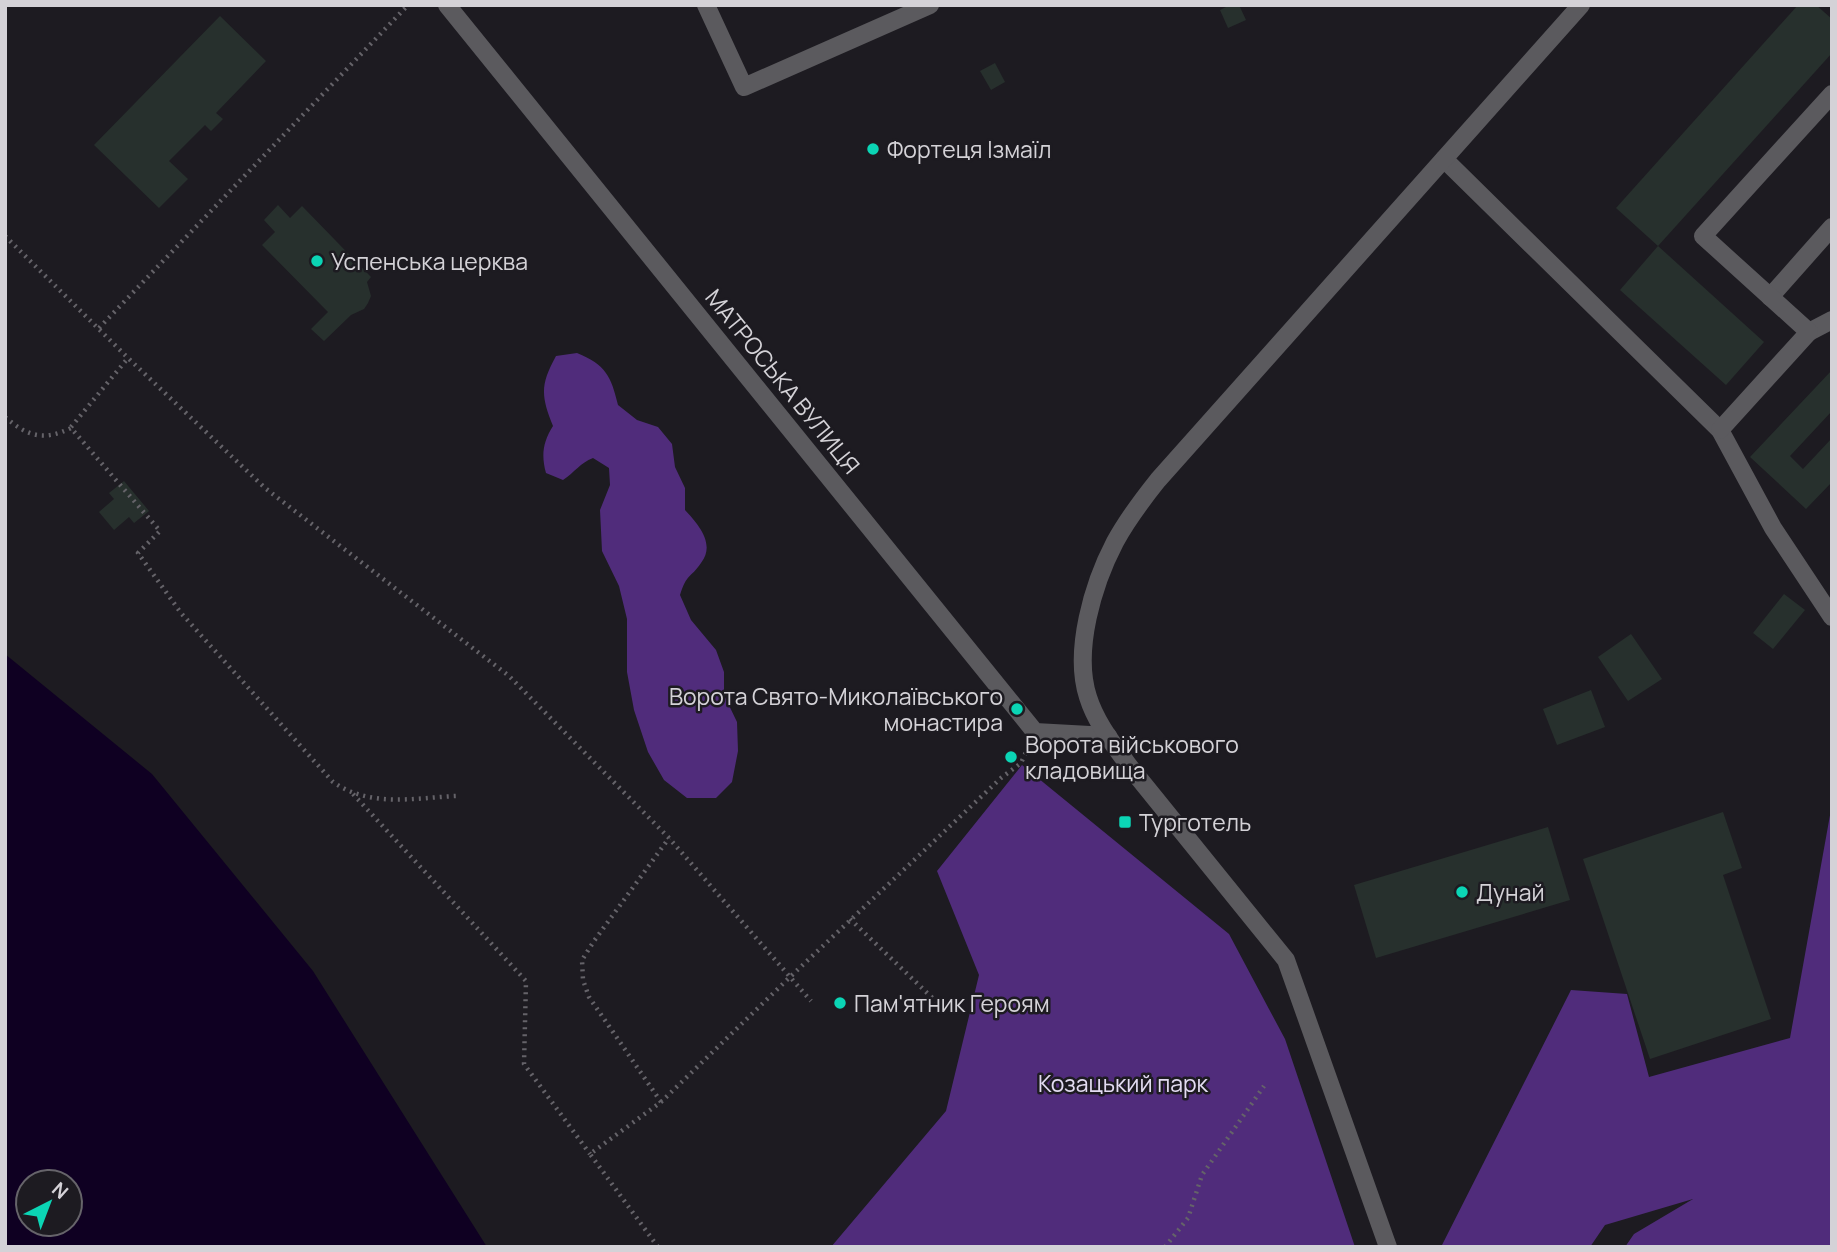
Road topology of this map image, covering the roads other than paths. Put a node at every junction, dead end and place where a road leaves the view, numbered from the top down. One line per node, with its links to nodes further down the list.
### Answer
1 (447, 5): 13 (street, МАТРОСЬКА ВУЛИЦЯ)
2 (706, 5): 3 (street)
3 (930, 5)
4 (1581, 5): 6 (street)
5 (1832, 94): 8 (street)
6 (1444, 159): 11 (street); 13 (street)
7 (1832, 227): 8 (street)
8 (1770, 297): 10 (street)
9 (1832, 320): 10 (street)
10 (1809, 332): 11 (street)
11 (1720, 430): 12 (street)
12 (1832, 617)
13 (1108, 736): 14 (street)
14 (1388, 1247)

